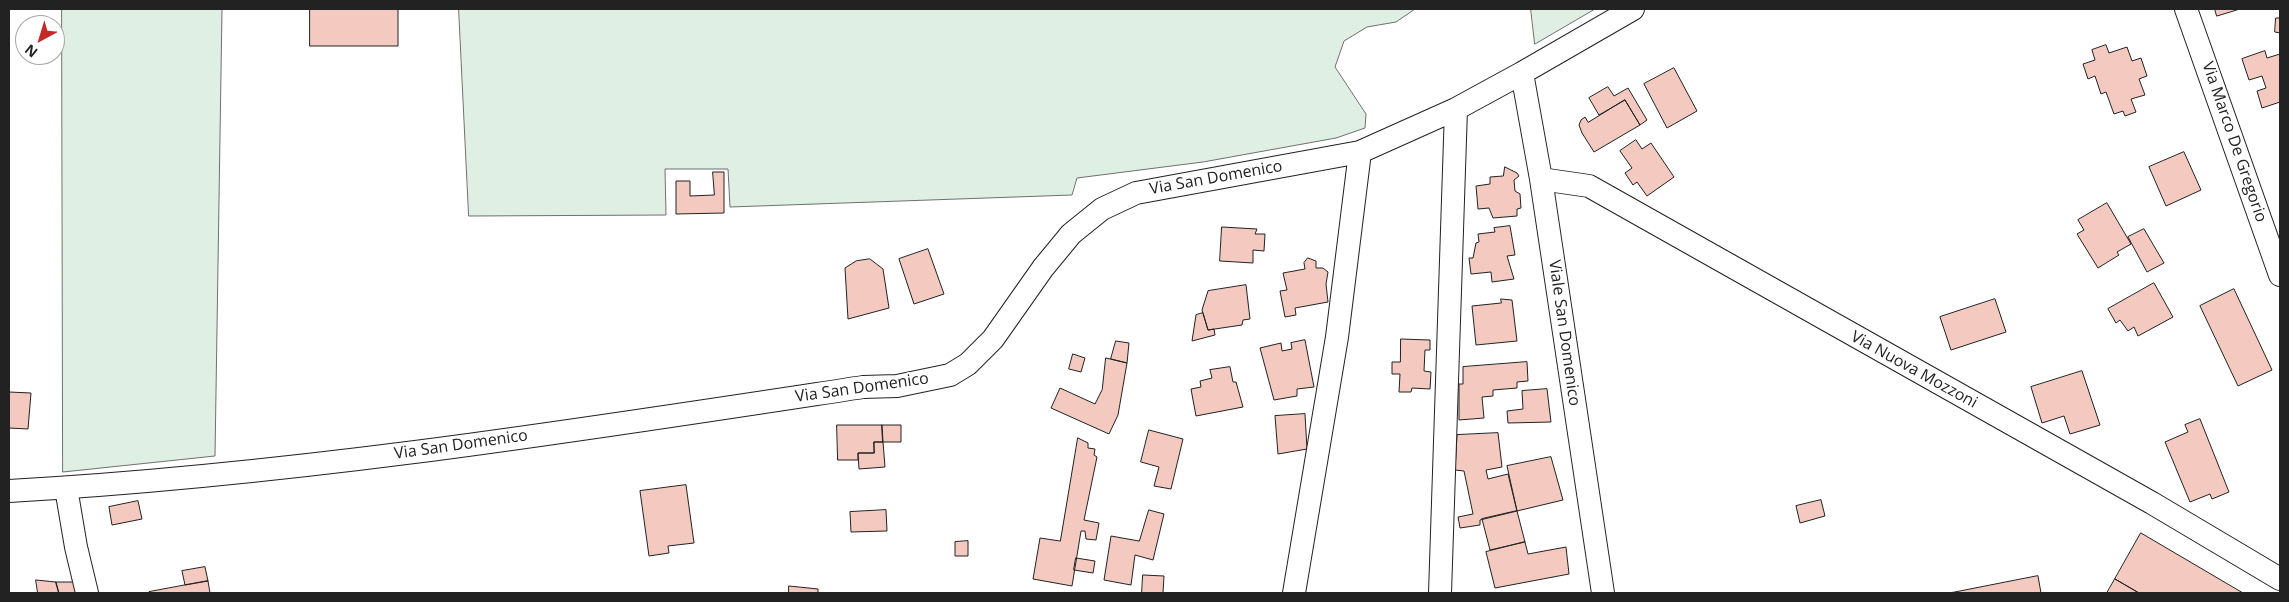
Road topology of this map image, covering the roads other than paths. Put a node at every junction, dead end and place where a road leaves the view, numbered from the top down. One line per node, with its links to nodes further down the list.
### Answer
1 (1633, 9): 3 (street, Via San Domenico)
2 (2186, 9): 7 (street, Via Marco De Gregorio)
3 (1522, 74): 4 (street, Via San Domenico); 6 (street, Viale San Domenico)
4 (1456, 109): 5 (street, Via San Domenico); 13 (street)
5 (1360, 152): 8 (street, Via San Domenico); 12 (street)
6 (1541, 179): 10 (street, Via Nuova Mozzoni); 14 (street, Viale San Domenico)
7 (2280, 275)
8 (66, 488): 9 (street, Via San Domenico); 11 (street)
9 (9, 491)
10 (2280, 579)
11 (87, 593)
12 (1294, 593)
13 (1440, 593)
14 (1603, 593)

